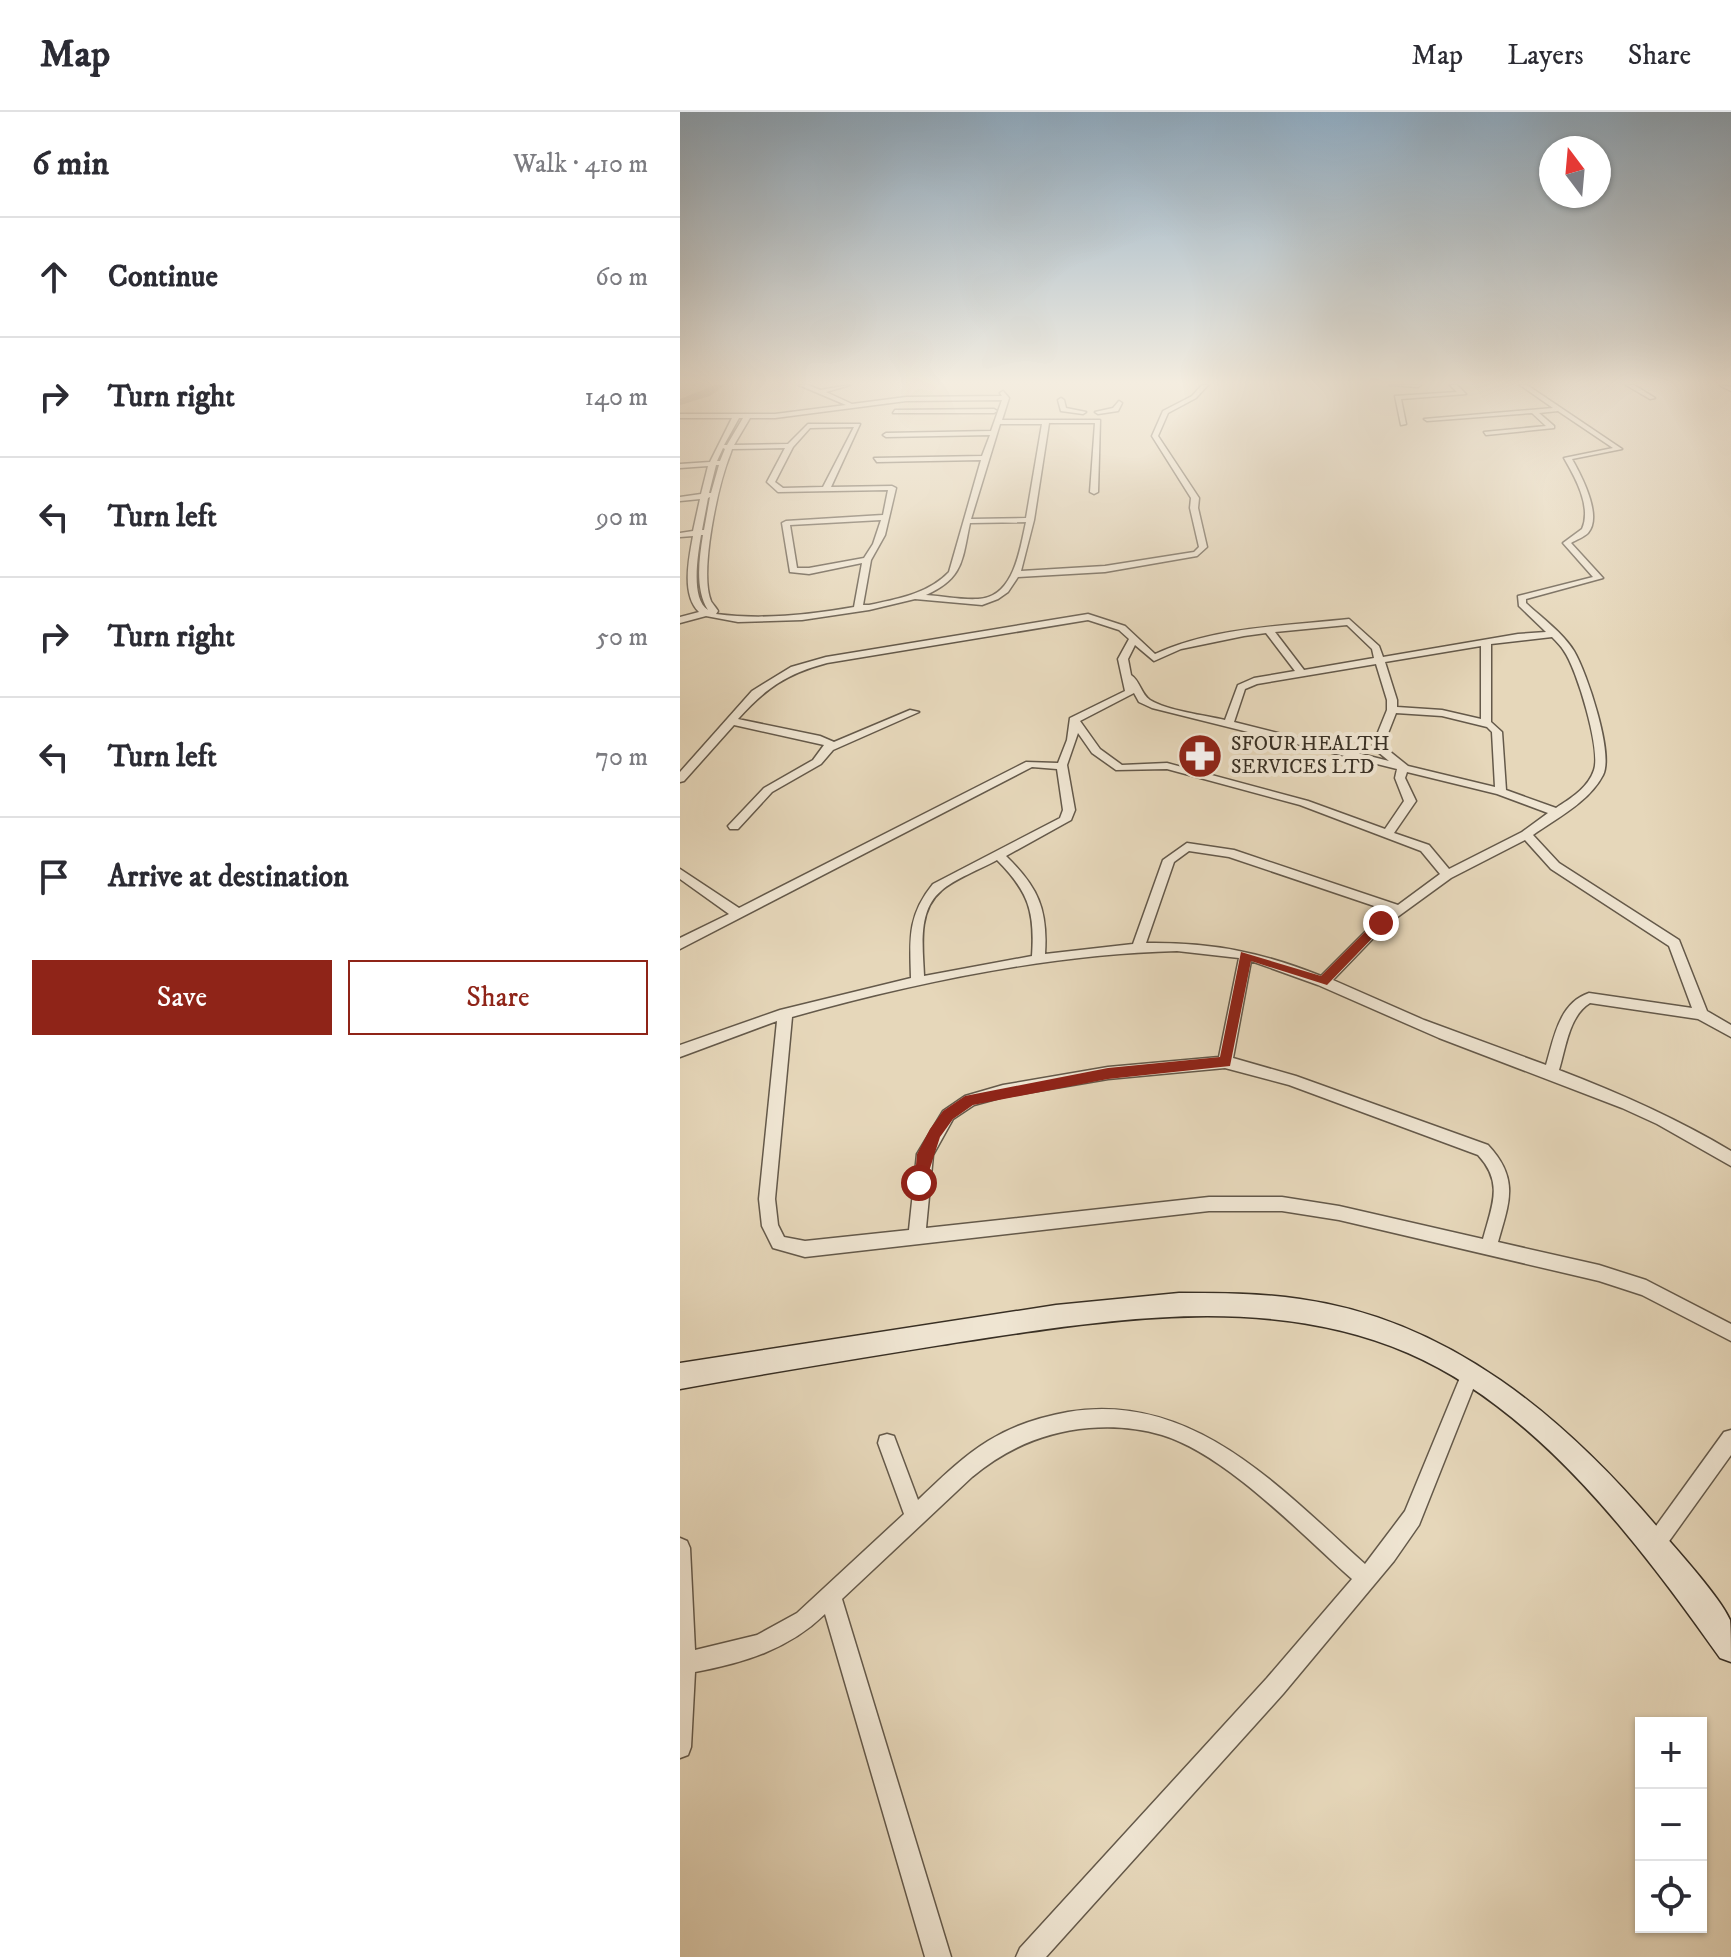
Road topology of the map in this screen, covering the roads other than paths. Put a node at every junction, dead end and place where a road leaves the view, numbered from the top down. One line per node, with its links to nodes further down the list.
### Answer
1 (710, 471): 14 (street)
2 (721, 471): 13 (street)
3 (777, 471): 11 (street)
4 (835, 471): 11 (street)
5 (978, 471): 26 (street)
6 (979, 471): 18 (street)
7 (1038, 471): 17 (street)
8 (1095, 471): 12 (street)
9 (1176, 471): 22 (street)
10 (1576, 471): 30 (street)
11 (826, 489): 16 (street)
12 (1094, 492)
13 (714, 495): 14 (street); 19 (street)
14 (704, 496): 15 (street); 19 (street)
15 (680, 499)
16 (885, 517): 21 (street); 21 (street)
17 (1030, 520): 18 (street); 22 (street)
18 (967, 521): 25 (street)
19 (704, 533): 20 (street); 23 (street); 27 (street)
20 (680, 535)
21 (867, 560): 26 (street)
22 (1018, 574): 25 (street)
23 (693, 576): 24 (street); 27 (street)
24 (680, 577)
25 (916, 597): 26 (street)
26 (858, 607): 27 (street)
27 (710, 612): 28 (street)
28 (680, 620)
29 (1270, 632): 32 (street); 33 (street); 35 (street)
30 (1554, 634): 31 (street); 47 (street)
31 (1486, 643): 33 (street); 40 (street)
32 (1154, 658): 34 (street); 39 (street)
33 (1380, 660): 35 (street); 36 (street)
34 (1125, 667): 38 (street); 41 (street)
35 (1300, 671): 41 (street)
36 (1392, 710): 40 (street); 44 (street)
37 (914, 712): 42 (street)
38 (1074, 720): 43 (street); 49 (street)
39 (731, 721): 42 (street); 45 (street)
40 (1486, 722): 46 (street)
41 (1229, 723): 44 (street)
42 (829, 748): 48 (street)
43 (1062, 765): 51 (street); 55 (street)
44 (1403, 766): 46 (street); 49 (street)
45 (680, 779)
46 (1501, 792): 47 (street)
47 (1555, 812): 50 (street)
48 (734, 826)
49 (1389, 832): 53 (street)
50 (1526, 835): 53 (street); 62 (street)
51 (999, 855): 59 (street); 60 (street)
52 (680, 873): 55 (street)
53 (1447, 875): 54 (street)
54 (1400, 910): 57 (street); 61 (street)
55 (738, 914): 56 (street)
56 (680, 944)
57 (1138, 947): 58 (street); 59 (street)
58 (1246, 955): 61 (street); 66 (street)
59 (1038, 959): 60 (street)
60 (918, 982): 63 (street)
61 (1323, 982): 67 (street)
62 (1701, 1014): 64 (street); 67 (street)
63 (785, 1015): 65 (street); 69 (street)
64 (1731, 1032)
65 (680, 1051)
66 (1225, 1062): 69 (street); 70 (street)
67 (1552, 1071): 68 (street)
68 (1731, 1159)
69 (917, 1236): 70 (street)
70 (1489, 1246): 71 (street)
71 (1731, 1333)
72 (1470, 1374): 73 (main road); 77 (main road); 79 (street)
73 (680, 1376)
74 (1731, 1439): 77 (street)
75 (887, 1443): 76 (street)
76 (915, 1517): 79 (street); 80 (street)
77 (1655, 1544): 81 (main road)
78 (680, 1548): 82 (street)
79 (1366, 1578): 85 (street)
80 (830, 1595): 82 (street); 84 (street)
81 (1731, 1647)
82 (685, 1663): 83 (street)
83 (680, 1747)
84 (938, 1957)
85 (1029, 1957)

